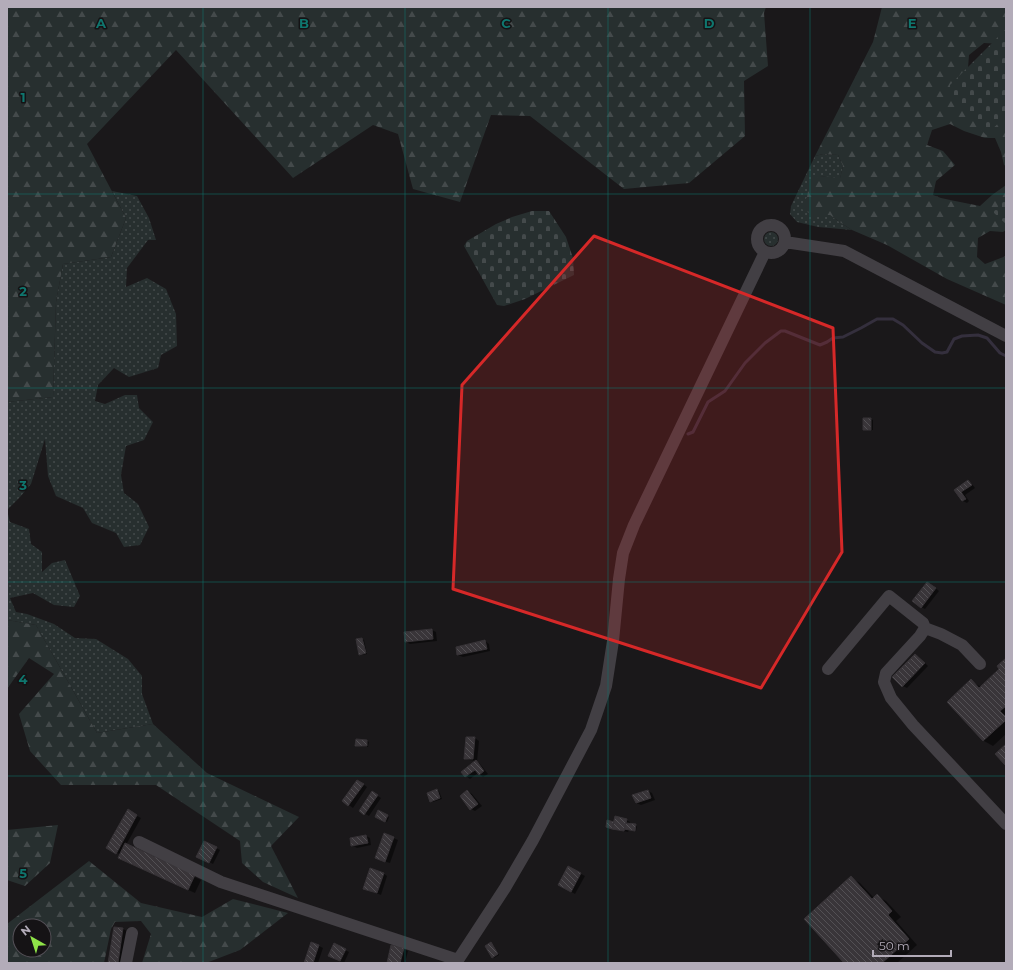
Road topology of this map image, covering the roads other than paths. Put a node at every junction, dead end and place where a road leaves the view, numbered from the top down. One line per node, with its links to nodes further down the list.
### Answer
1 (785, 242): 2 (street); 2 (street); 3 (street)
2 (766, 252): 10 (street)
3 (1006, 336)
4 (924, 628): 5 (street); 6 (street); 7 (street)
5 (980, 664)
6 (828, 669)
7 (1006, 824)
8 (139, 842): 10 (street)
9 (132, 933): 11 (street)
10 (457, 962)
11 (126, 963)

